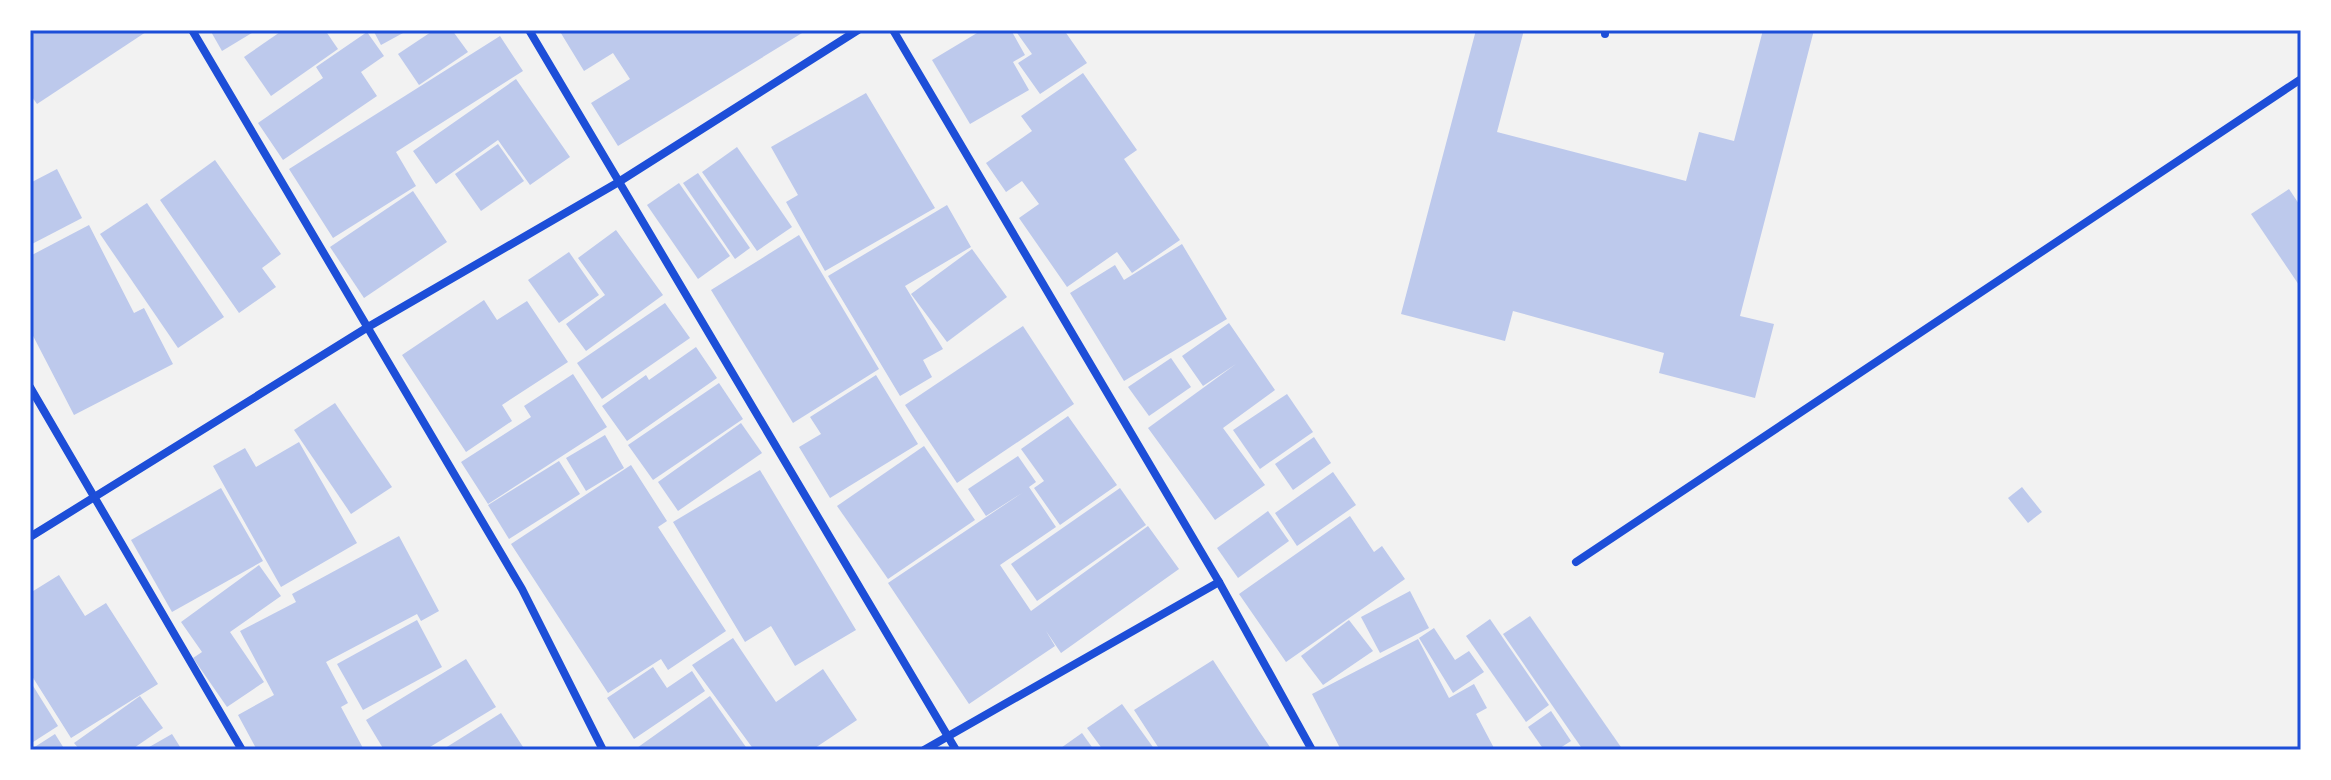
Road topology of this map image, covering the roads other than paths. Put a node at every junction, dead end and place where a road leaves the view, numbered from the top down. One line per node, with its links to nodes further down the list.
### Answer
1 (192, 30): 7 (street)
2 (529, 30): 6 (street)
3 (858, 30): 6 (street)
4 (893, 30): 12 (street)
5 (2301, 79): 11 (street)
6 (617, 183): 7 (street); 13 (street)
7 (368, 327): 9 (street); 15 (street)
8 (30, 387): 9 (street)
9 (95, 499): 10 (street); 14 (street)
10 (30, 537)
11 (1576, 562)
12 (1219, 582): 13 (street); 18 (street)
13 (948, 736): 16 (street); 17 (street)
14 (242, 750)
15 (603, 750)
16 (924, 750)
17 (956, 750)
18 (1312, 750)

